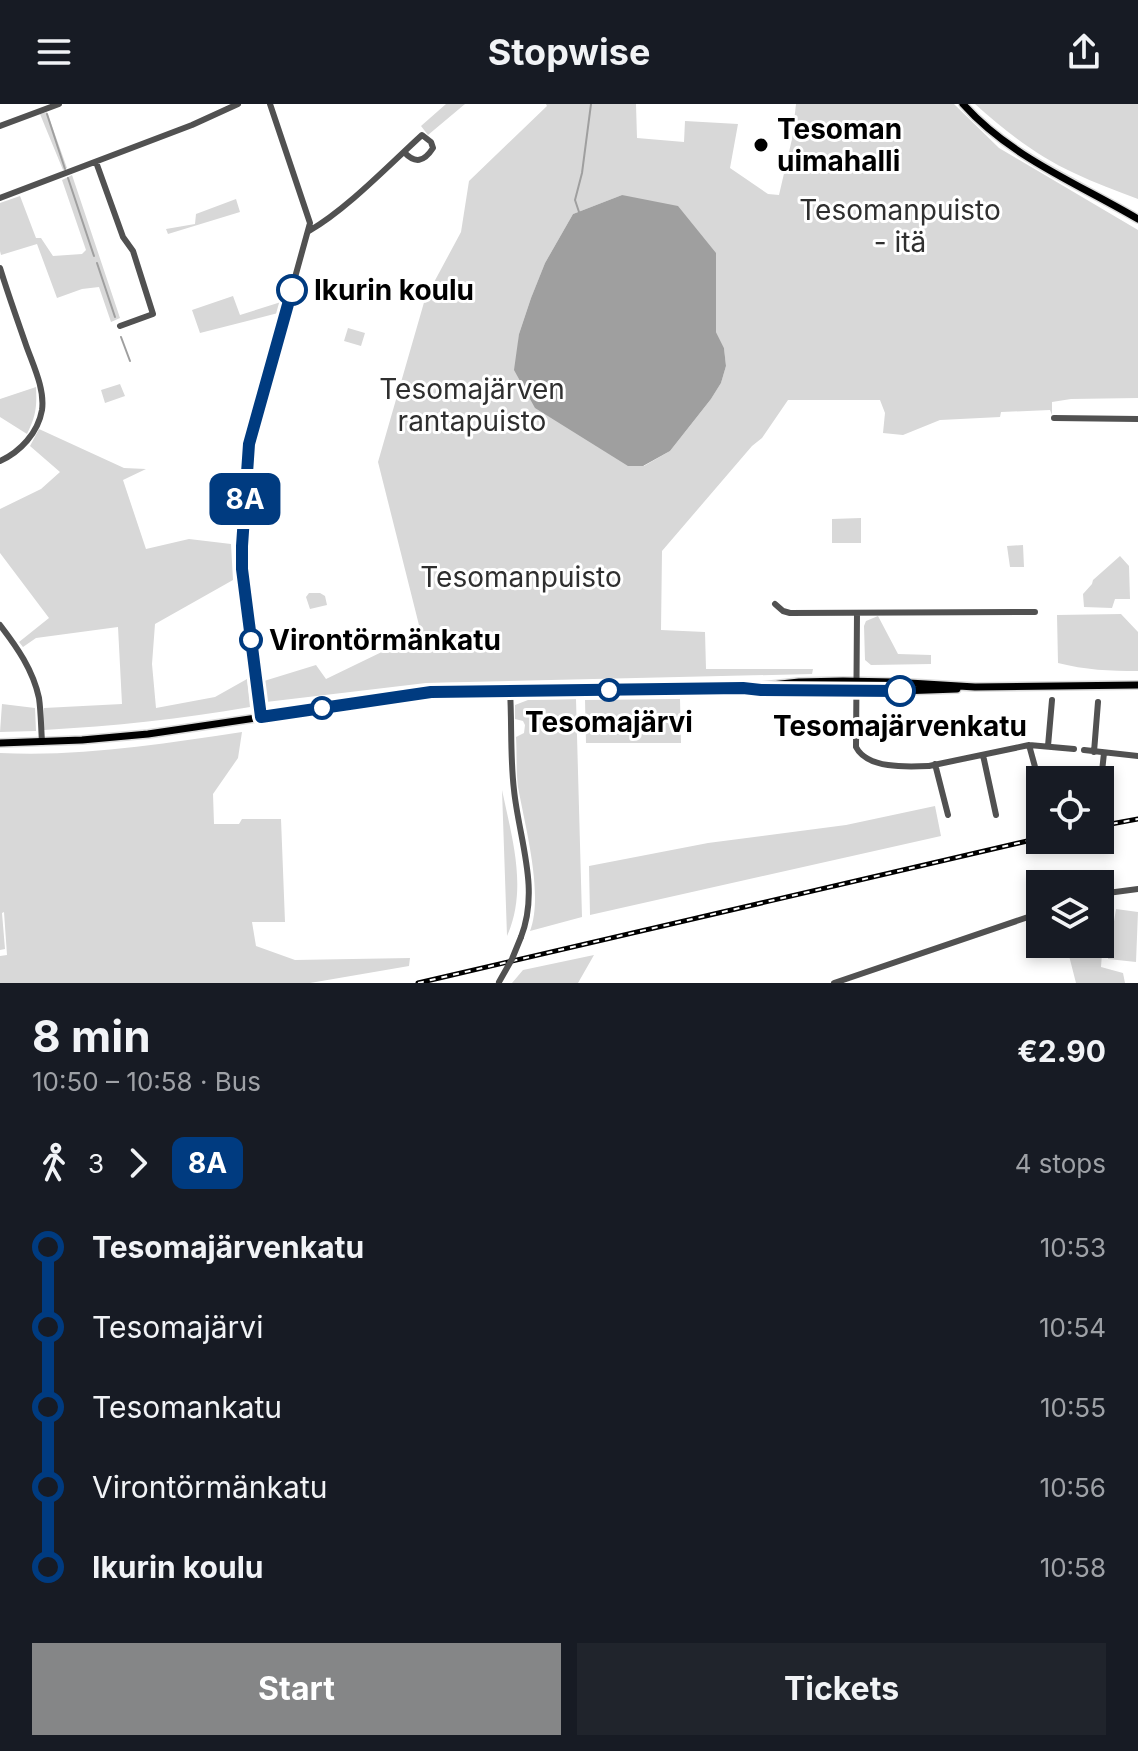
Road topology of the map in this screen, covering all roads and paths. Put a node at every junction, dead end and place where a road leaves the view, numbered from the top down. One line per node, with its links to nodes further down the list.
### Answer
1 (59, 104): 6 (street)
2 (238, 104): 5 (street)
3 (270, 104): 11 (street)
4 (963, 104): 10 (main road)
5 (224, 107): 8 (street)
6 (0, 126)
7 (404, 152): 7 (street); 11 (street)
8 (96, 162): 9 (street); 13 (street)
9 (0, 198)
10 (1138, 219)
11 (309, 231): 29 (street)
12 (0, 268): 16 (street)
13 (120, 326)
14 (1054, 418): 15 (street)
15 (1138, 419)
16 (0, 461)
17 (775, 604): 19 (street)
18 (1035, 612): 19 (street)
19 (857, 613): 21 (street)
20 (0, 625): 30 (street)
21 (856, 681): 23 (main road); 24 (main road); 26 (street)
22 (1138, 685): 23 (main road)
23 (975, 687): 26 (main road)
24 (743, 688): 25 (main road); 26 (main road)
25 (510, 690): 29 (main road); 48 (street, bridge)
26 (856, 691): 40 (street)
27 (1052, 700): 33 (street)
28 (1098, 702): 36 (street)
29 (261, 717): 30 (main road)
30 (42, 742): 31 (main road)
31 (0, 743)
32 (1029, 745): 33 (street); 38 (street); 41 (street)
33 (1048, 746): 34 (street)
34 (1074, 749)
35 (1084, 750): 36 (street)
36 (1094, 752): 37 (street)
37 (1104, 753): 39 (street); 42 (street)
38 (983, 755): 40 (street); 44 (street)
39 (1138, 756)
40 (935, 764): 43 (street)
41 (1035, 766)
42 (1103, 766)
43 (948, 815)
44 (996, 815)
45 (1138, 889): 46 (street)
46 (1114, 892)
47 (1026, 918): 49 (street)
48 (498, 982)
49 (834, 983)

